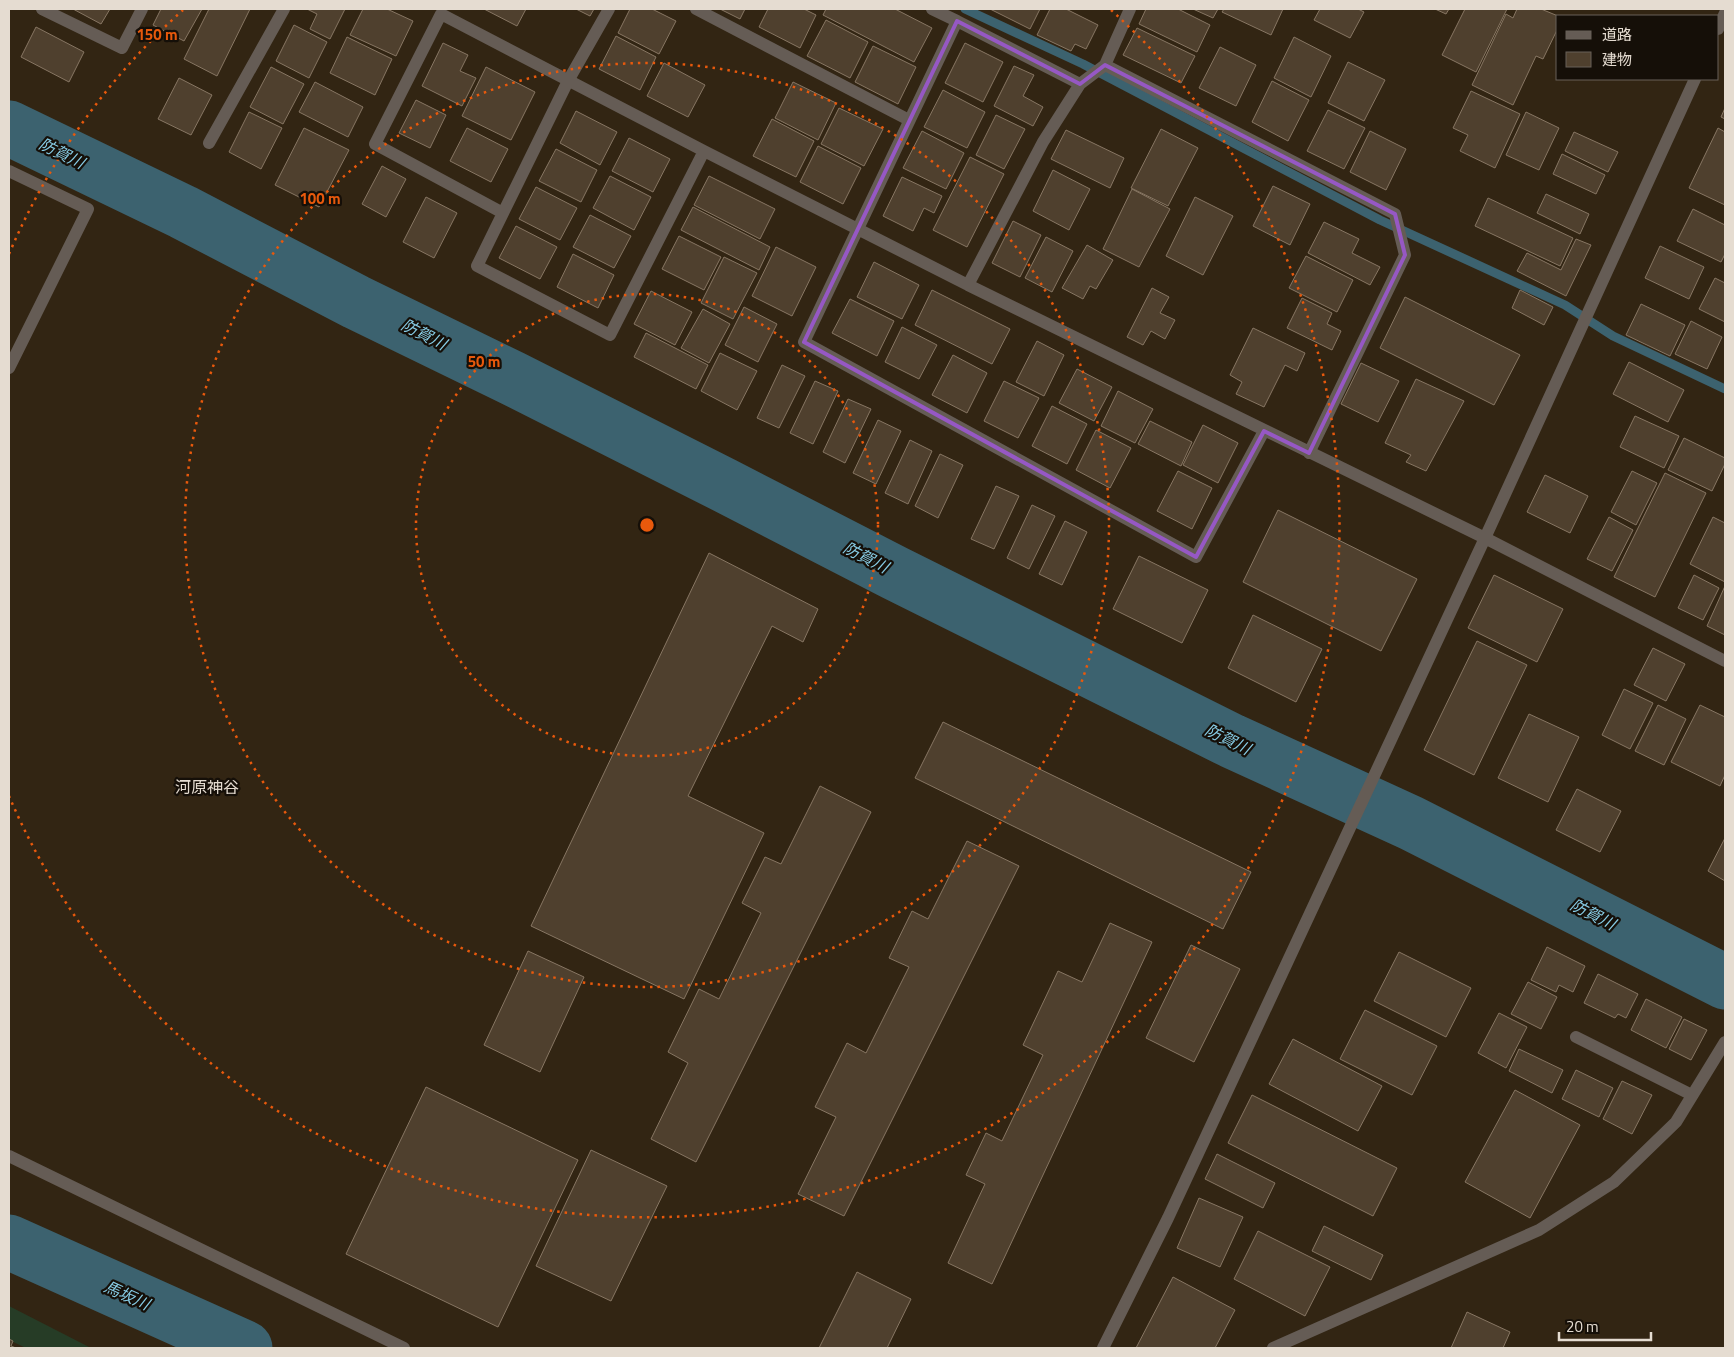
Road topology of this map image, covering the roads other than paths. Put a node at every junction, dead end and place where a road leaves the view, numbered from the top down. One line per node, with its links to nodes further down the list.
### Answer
1 (42, 9): 2 (street)
2 (142, 9)
3 (284, 9): 15 (street)
4 (609, 9): 12 (street)
5 (696, 9): 14 (street)
6 (932, 9): 9 (street)
7 (1130, 9): 10 (street)
8 (438, 11): 12 (street); 18 (street)
9 (957, 22): 13 (street); 14 (street)
10 (1105, 65): 13 (street); 23 (street)
11 (1695, 80): 24 (street)
12 (568, 81): 16 (street); 18 (street)
13 (1080, 84): 20 (street)
14 (909, 120): 19 (street)
15 (209, 143)
16 (704, 151): 18 (street); 19 (street)
17 (9, 171): 21 (street)
18 (503, 213)
19 (857, 229): 20 (street); 22 (street)
20 (968, 285): 22 (street)
21 (9, 368)
22 (1264, 431): 23 (street)
23 (1309, 453): 24 (street)
24 (1485, 538): 25 (street); 31 (street)
25 (1725, 661)
26 (1576, 1037): 28 (street)
27 (1725, 1042): 28 (street)
28 (1692, 1095): 32 (street)
29 (9, 1156): 30 (street)
30 (404, 1348)
31 (1103, 1348)
32 (1273, 1348)

